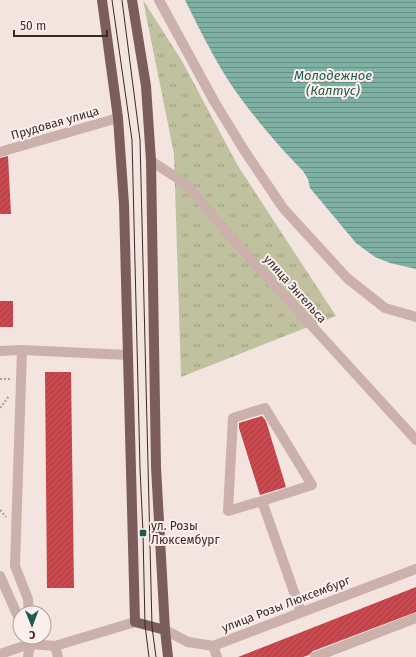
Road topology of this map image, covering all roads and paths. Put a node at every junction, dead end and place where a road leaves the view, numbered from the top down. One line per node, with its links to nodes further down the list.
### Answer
1 (102, 0): 4 (main road)
2 (132, 0): 6 (main road)
3 (159, 0): 7 (street)
4 (118, 118): 5 (street, Прудовая улица); 10 (main road)
5 (0, 152)
6 (151, 161): 11 (street, улица Энгельса); 20 (main road)
7 (416, 317)
8 (22, 350): 9 (street); 10 (street); 16 (street)
9 (0, 351)
10 (128, 355): 19 (main road)
11 (416, 440)
12 (262, 501): 12 (street); 17 (street)
13 (416, 569): 17 (street, улица Розы Люксембург)
14 (0, 576): 15 (street)
15 (13, 605)
16 (28, 605)
17 (301, 612): 25 (street, улица Розы Люксембург)
18 (416, 618): 31 (street)
19 (135, 622): 20 (main road); 24 (street)
20 (165, 630): 25 (street, улица Розы Люксембург); 29 (main road)
21 (17, 645): 26 (street)
22 (29, 645): 27 (street)
23 (51, 645): 24 (street)
24 (55, 646): 28 (street)
25 (213, 646): 30 (street)
26 (0, 654)
27 (28, 657)
28 (58, 657)
29 (168, 657)
30 (217, 657)
31 (315, 657)

